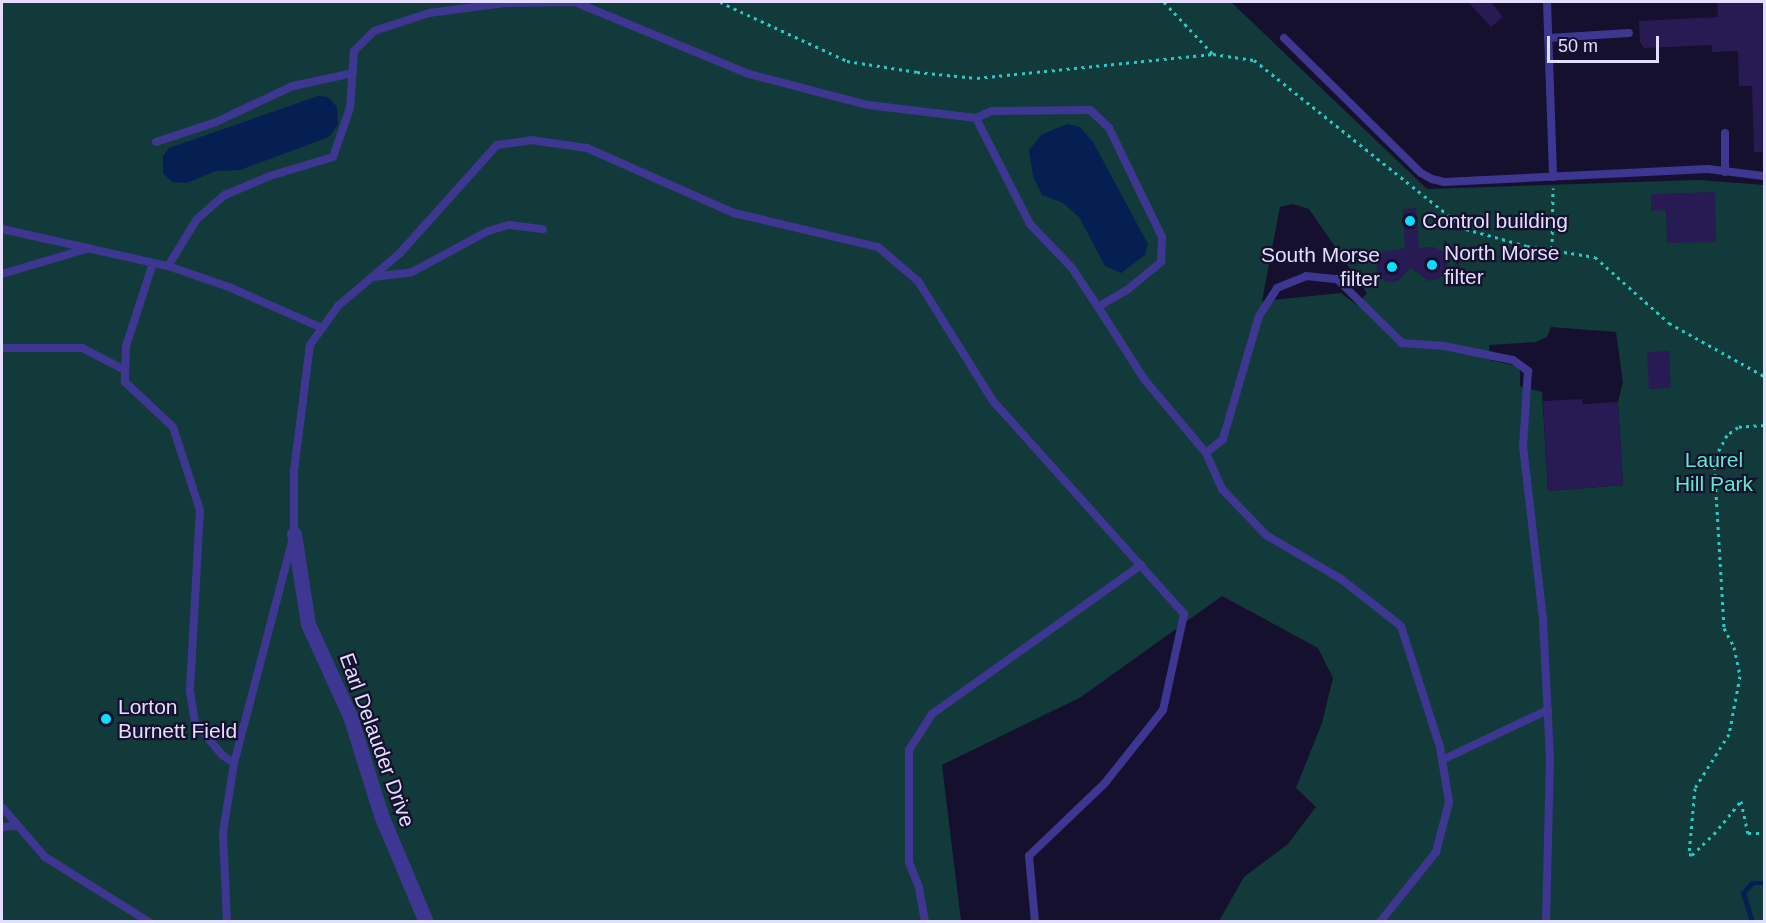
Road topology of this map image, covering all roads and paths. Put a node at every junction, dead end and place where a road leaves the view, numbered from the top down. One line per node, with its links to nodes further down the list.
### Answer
1 (720, 2): 7 (path)
2 (1164, 2): 7 (path)
3 (1546, 2): 6 (lane)
4 (1629, 33): 6 (lane)
5 (1284, 38): 14 (lane)
6 (1548, 38): 14 (lane)
7 (1213, 54): 18 (path)
8 (353, 74): 9 (lane); 11 (lane); 20 (lane)
9 (976, 118): 23 (lane); 23 (lane)
10 (1725, 133): 12 (lane)
11 (156, 142)
12 (1725, 172): 13 (lane); 14 (lane)
13 (1764, 176)
14 (1553, 177): 18 (path)
15 (2, 229): 17 (lane)
16 (543, 230): 22 (lane)
17 (89, 248): 19 (lane); 21 (lane)
18 (1552, 249): 27 (path)
19 (153, 263): 20 (lane); 26 (lane)
20 (168, 266): 24 (lane)
21 (2, 274)
22 (372, 277): 24 (lane); 31 (lane)
23 (1098, 307): 29 (lane)
24 (322, 328): 30 (lane)
25 (2, 348): 26 (lane)
26 (125, 370): 34 (lane)
27 (1764, 376)
28 (1764, 425): 38 (path)
29 (1206, 453): 32 (lane); 33 (lane)
30 (294, 534): 34 (lane); 41 (street, Earl Delauder Drive)
31 (1141, 565): 42 (lane); 43 (lane)
32 (1548, 710): 33 (lane); 45 (lane)
33 (1442, 760): 44 (lane)
34 (234, 763): 40 (lane)
35 (2, 807): 36 (lane)
36 (18, 826): 37 (lane); 39 (lane)
37 (2, 827)
38 (1764, 833)
39 (149, 921)
40 (227, 921)
41 (426, 921)
42 (925, 921)
43 (1035, 921)
44 (1380, 921)
45 (1546, 921)

